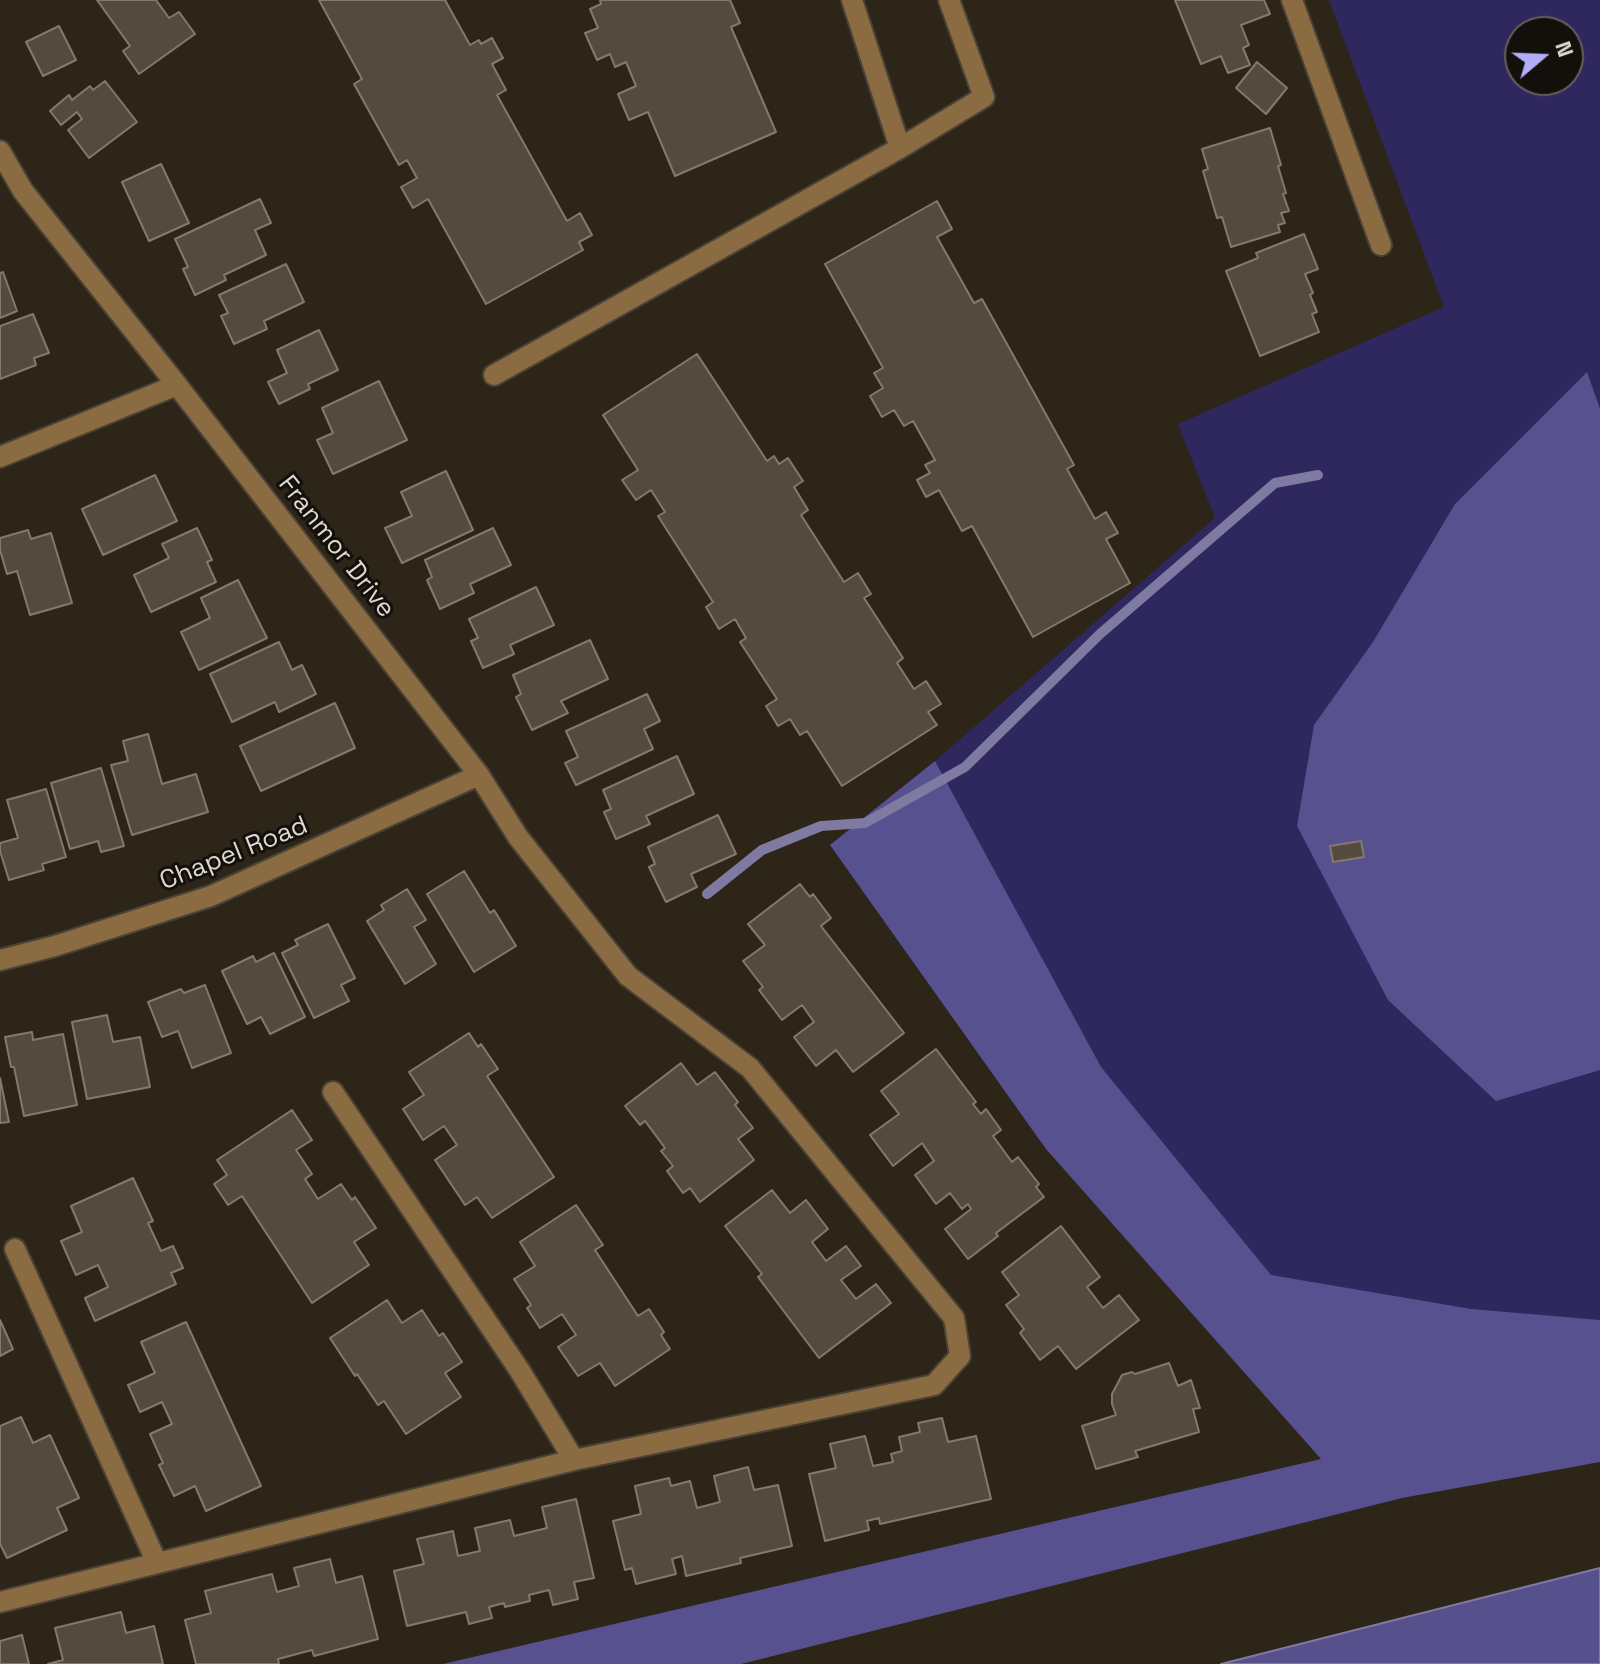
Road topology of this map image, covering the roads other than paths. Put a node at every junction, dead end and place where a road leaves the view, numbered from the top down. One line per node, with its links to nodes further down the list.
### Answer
1 (852, 0): 4 (street)
2 (949, 0): 4 (street)
3 (1292, 0): 6 (street)
4 (900, 148): 7 (street)
5 (0, 151): 8 (street, Franmor Drive)
6 (1381, 245)
7 (494, 375)
8 (177, 385): 9 (street); 10 (street, Franmor Drive)
9 (0, 457)
10 (479, 775): 11 (street, Chapel Road); 14 (street, Franmor Drive)
11 (0, 960)
12 (333, 1092): 14 (street)
13 (15, 1249): 15 (street)
14 (574, 1460): 15 (street)
15 (157, 1563): 16 (street)
16 (0, 1602)

